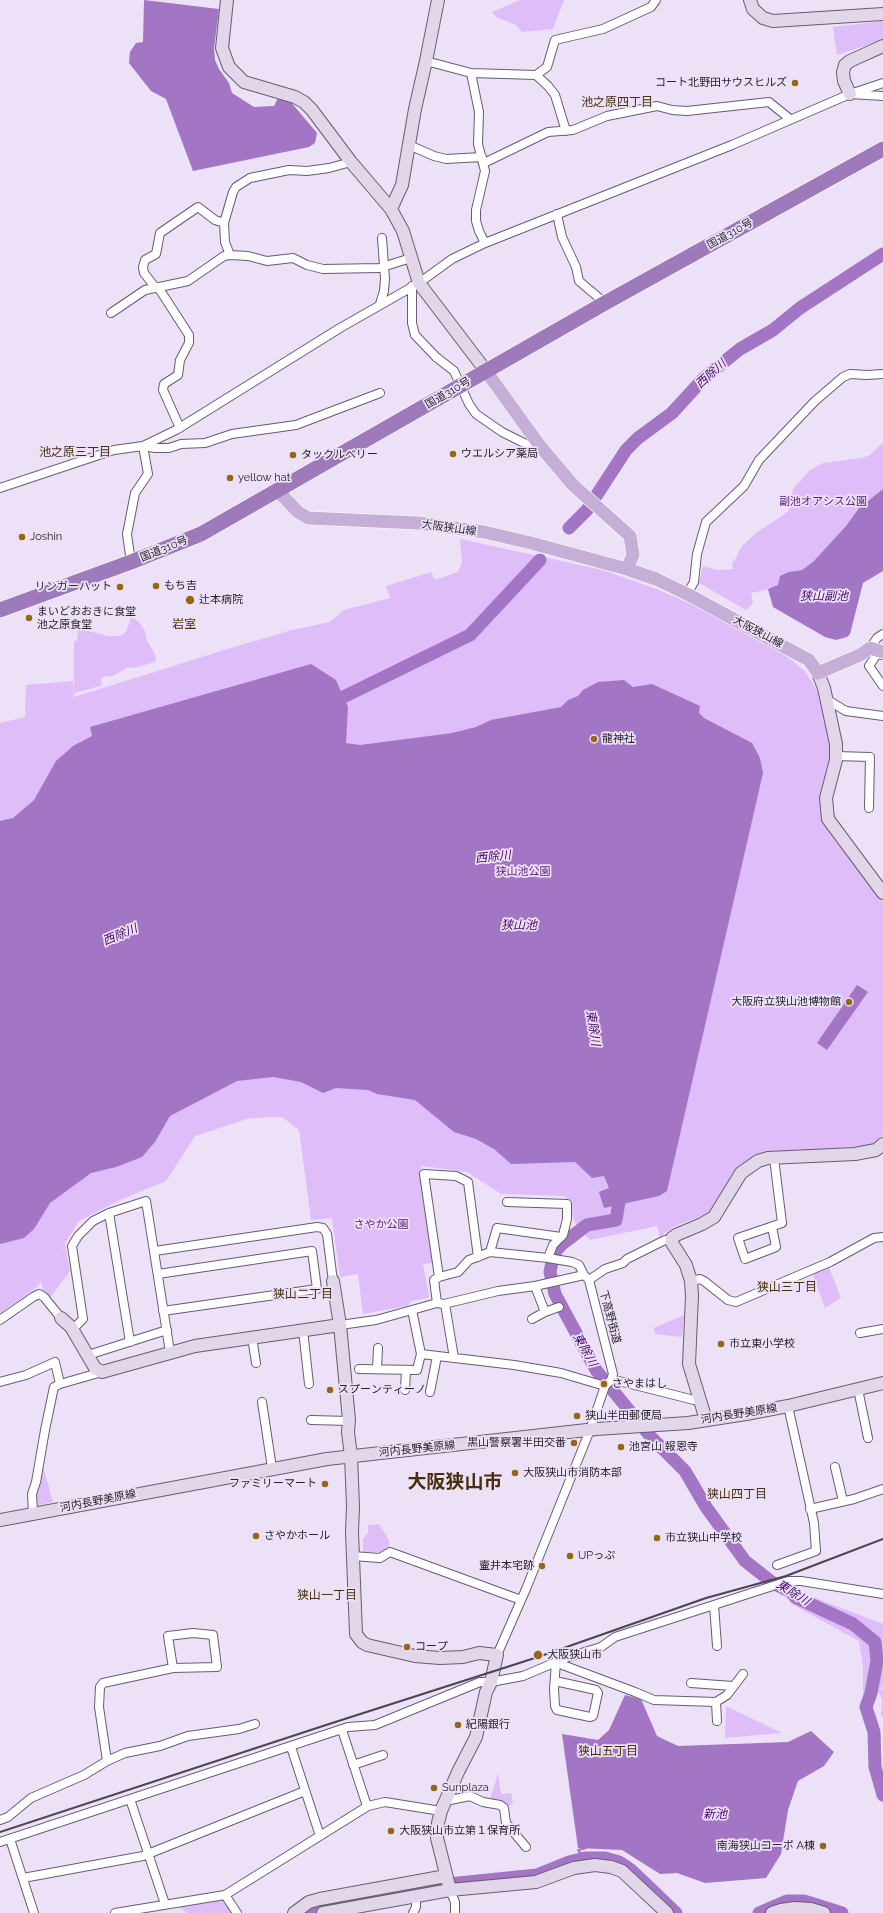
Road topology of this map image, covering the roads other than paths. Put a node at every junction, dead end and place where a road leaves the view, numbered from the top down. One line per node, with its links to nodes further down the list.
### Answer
1 (227, 0): 18 (street)
2 (438, 0): 7 (street)
3 (656, 0): 9 (street)
4 (750, 0): 5 (street)
5 (883, 14)
6 (883, 46): 11 (street)
7 (426, 62): 8 (street); 15 (street)
8 (471, 74): 9 (street); 17 (street)
9 (536, 75): 14 (street)
10 (883, 82): 11 (street)
11 (850, 94): 12 (street); 13 (street)
12 (883, 96)
13 (790, 119): 14 (street); 20 (street)
14 (566, 131): 17 (street)
15 (409, 145): 17 (street); 19 (street)
16 (883, 149): 29 (highway, 国道310号)
17 (483, 160): 23 (street)
18 (351, 162): 19 (street); 21 (street)
19 (391, 209): 25 (street)
20 (557, 214): 23 (street); 29 (street)
21 (224, 224): 24 (street); 28 (street)
22 (382, 238): 26 (street)
23 (485, 243): 27 (street)
24 (230, 255): 26 (street); 28 (street)
25 (411, 258): 26 (street); 27 (street)
26 (384, 267): 30 (street)
27 (416, 284): 30 (street); 32 (street); 34 (street)
28 (156, 287): 31 (street); 36 (street)
29 (605, 303): 32 (highway, 国道310号)
30 (380, 304): 36 (street)
31 (111, 313)
32 (486, 371): 34 (highway, 国道310号); 38 (main road)
33 (883, 374): 43 (street)
34 (460, 386): 38 (street); 40 (highway, 国道310号)
35 (380, 393): 37 (street)
36 (180, 428): 37 (street)
37 (143, 446): 39 (street); 41 (street)
38 (540, 446): 42 (main road)
39 (0, 488)
40 (277, 490): 41 (highway, 国道310号); 42 (main road, 大阪狭山線)
41 (131, 562): 44 (highway, 国道310号)
42 (627, 569): 43 (main road, 大阪狭山線)
43 (687, 594): 47 (main road, 大阪狭山線)
44 (0, 610)
45 (883, 634): 46 (street)
46 (879, 652): 47 (main road); 48 (street)
47 (818, 673): 49 (street)
48 (883, 686)
49 (826, 699): 50 (street); 51 (street)
50 (883, 716)
51 (836, 756): 52 (street); 53 (street)
52 (869, 808)
53 (883, 893)
54 (883, 1144): 55 (street)
55 (774, 1158): 58 (street); 61 (street)
56 (507, 1202): 59 (street)
57 (109, 1213): 62 (street); 83 (street); 88 (street)
58 (772, 1227): 58 (street)
59 (561, 1237): 63 (street); 65 (street)
60 (883, 1237): 70 (street)
61 (671, 1241): 68 (street, 下高野街道); 70 (street)
62 (155, 1251): 66 (street); 69 (street)
63 (490, 1252): 64 (street); 65 (street)
64 (478, 1257): 67 (street); 67 (street)
65 (551, 1259): 68 (street)
66 (158, 1274): 75 (street); 75 (street)
67 (439, 1277): 72 (street)
68 (587, 1277): 71 (street); 104 (street, 下高野街道)
69 (333, 1281): 81 (street)
70 (691, 1281): 108 (street)
71 (535, 1286): 73 (street); 77 (street)
72 (437, 1303): 73 (street); 76 (street)
73 (446, 1304): 94 (street)
74 (559, 1308): 77 (street)
75 (163, 1310): 84 (street)
76 (412, 1310): 81 (street); 91 (street)
77 (546, 1312): 80 (street)
78 (61, 1318): 79 (street); 83 (street)
79 (0, 1320)
80 (532, 1320)
81 (340, 1325): 85 (street); 113 (street)
82 (883, 1329): 86 (street)
83 (72, 1330): 92 (street)
84 (167, 1330): 88 (street); 90 (street)
85 (303, 1330): 87 (street); 103 (street)
86 (860, 1334)
87 (252, 1337): 90 (street); 95 (street)
88 (130, 1342): 92 (street)
89 (378, 1348): 97 (street)
90 (170, 1352): 99 (street)
91 (421, 1354): 93 (street); 98 (street)
92 (88, 1355): 99 (street)
93 (437, 1356): 94 (street); 107 (street)
94 (454, 1358): 104 (street)
95 (256, 1363)
96 (359, 1369): 97 (street)
97 (377, 1369): 98 (street)
98 (406, 1370): 106 (street)
99 (102, 1372): 102 (street)
100 (0, 1382): 102 (street)
101 (883, 1383): 105 (street, 河内長野美原線)
102 (60, 1384): 122 (street)
103 (309, 1384)
104 (607, 1384): 108 (street); 114 (street)
105 (858, 1389): 110 (street, 河内長野美原線); 115 (street)
106 (405, 1390)
107 (430, 1392)
108 (698, 1398): 112 (street)
109 (262, 1402): 118 (street)
110 (788, 1406): 112 (street, 河内長野美原線); 121 (street)
111 (311, 1420): 113 (street)
112 (706, 1420): 114 (street, 河内長野美原線)
113 (349, 1421): 116 (street)
114 (590, 1430): 116 (street, 河内長野美原線); 127 (street)
115 (868, 1438)
116 (351, 1456): 118 (street, 河内長野美原線); 124 (street)
117 (835, 1467): 120 (street)
118 (272, 1468): 122 (street, 河内長野美原線)
119 (883, 1489): 120 (street)
120 (843, 1501): 121 (street)
121 (810, 1509): 125 (street)
122 (33, 1513): 123 (street, 河内長野美原線)
123 (0, 1520)
124 (352, 1556): 127 (street); 130 (street)
125 (777, 1565)
126 (883, 1594): 128 (street)
127 (521, 1600): 130 (street)
128 (714, 1605): 129 (street); 131 (street)
129 (717, 1646)
130 (497, 1655): 135 (street)
131 (557, 1662): 134 (street); 135 (street); 138 (street)
132 (172, 1668): 132 (street); 144 (street)
133 (743, 1674): 137 (street)
134 (555, 1681): 134 (street)
135 (491, 1682): 141 (street); 149 (street)
136 (691, 1683): 137 (street)
137 (733, 1686): 138 (street)
138 (716, 1702): 139 (street)
139 (717, 1721)
140 (255, 1724): 144 (street)
141 (342, 1730): 142 (street); 145 (street)
142 (291, 1746): 146 (street); 147 (street)
143 (383, 1755): 145 (street)
144 (107, 1761): 150 (street)
145 (353, 1765): 148 (street)
146 (305, 1791): 151 (street); 155 (street)
147 (130, 1799): 152 (street); 155 (street)
148 (367, 1806): 149 (street); 151 (street)
149 (443, 1806): 154 (street); 157 (street)
150 (0, 1820)
151 (320, 1836): 158 (street)
152 (10, 1839): 153 (street); 156 (street)
153 (0, 1842)
154 (526, 1847)
155 (148, 1854): 156 (street); 160 (street)
156 (23, 1878): 162 (street)
157 (448, 1882): 159 (street); 165 (street); 168 (street); 169 (street)
158 (226, 1895): 160 (street); 164 (street)
159 (416, 1896): 161 (street); 167 (street)
160 (165, 1904): 163 (street)
161 (337, 1912): 166 (street)
162 (34, 1913)
163 (116, 1913)
164 (237, 1913)
165 (294, 1913)
166 (323, 1913)
167 (413, 1913)
168 (455, 1913)
169 (667, 1913)
170 (772, 1913): 171 (street)
171 (824, 1913)

